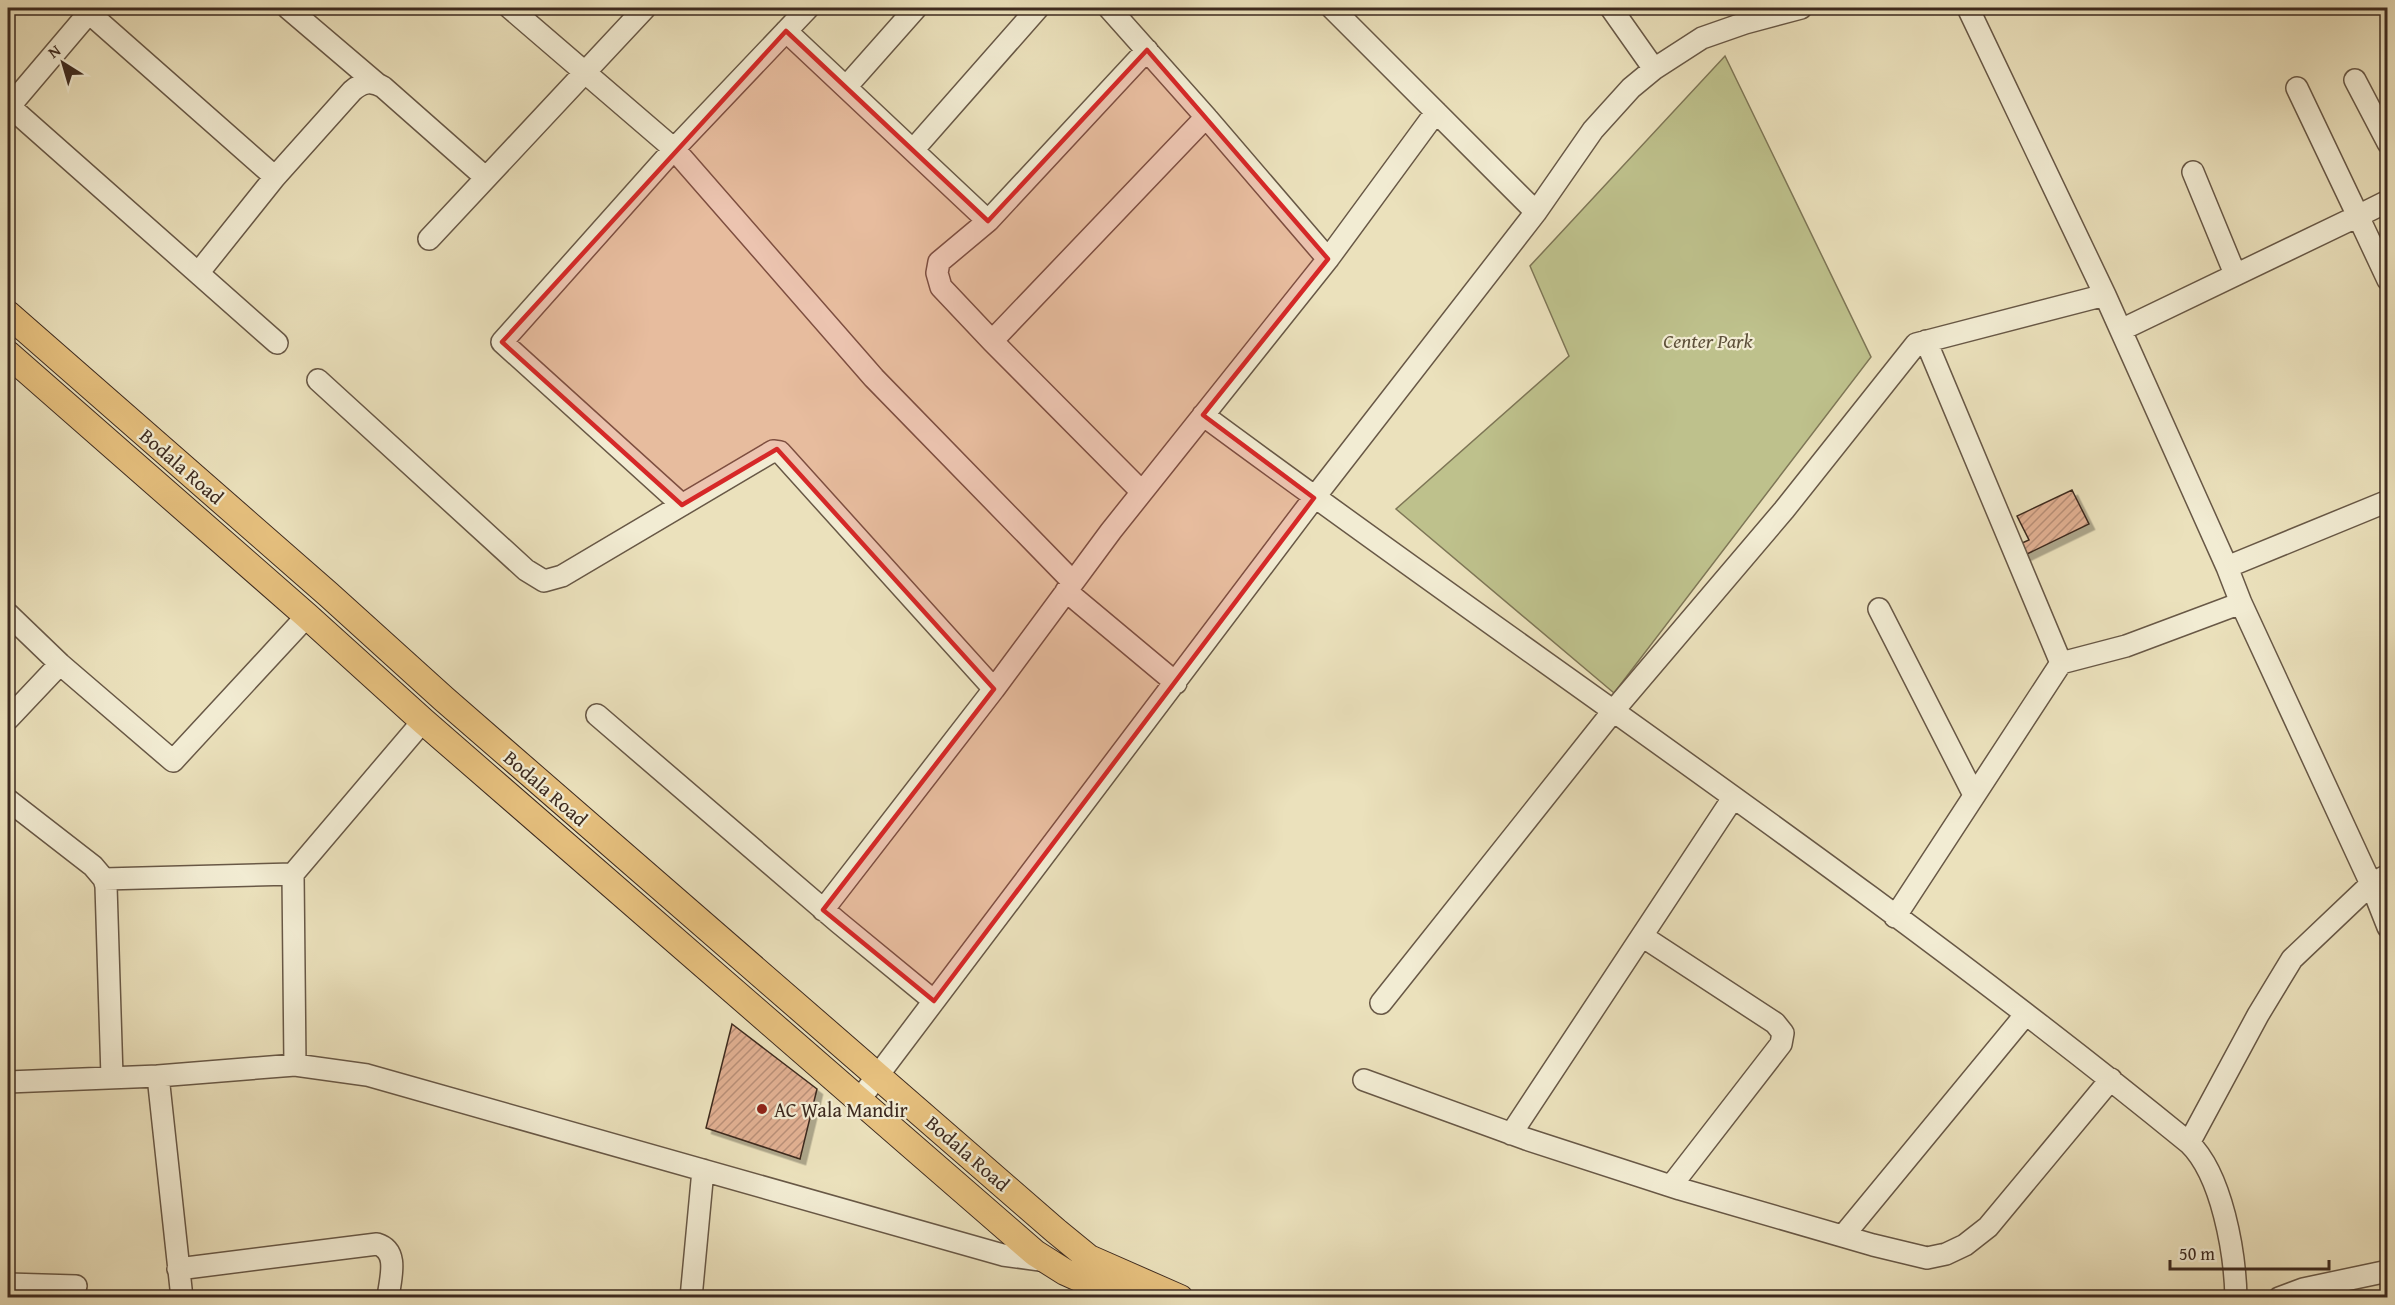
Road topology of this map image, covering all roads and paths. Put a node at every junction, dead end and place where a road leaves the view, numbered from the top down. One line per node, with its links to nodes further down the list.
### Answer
1 (288, 8): 18 (street)
2 (510, 8): 16 (street)
3 (645, 8): 16 (street)
4 (808, 8): 13 (street)
5 (916, 8): 19 (street)
6 (1038, 8): 26 (street)
7 (1109, 8): 14 (street)
8 (1332, 8): 22 (street)
9 (1611, 8): 15 (street)
10 (1801, 8): 15 (street)
11 (1968, 8): 39 (street)
12 (91, 10): 21 (street); 28 (street)
13 (786, 31): 19 (street); 25 (street)
14 (1147, 50): 23 (street); 33 (street)
15 (1654, 69): 31 (street)
16 (584, 73): 25 (street); 29 (street)
17 (2355, 80): 24 (street)
18 (376, 82): 28 (street); 29 (street)
19 (846, 87): 26 (street)
20 (2297, 88): 32 (street)
21 (8, 106): 37 (street)
22 (1436, 112): 31 (street); 35 (street)
23 (1206, 117): 35 (street); 42 (street)
24 (2388, 143)
25 (674, 149): 51 (street); 53 (street)
26 (913, 150): 33 (street)
27 (2193, 172): 38 (street)
28 (276, 177): 37 (street)
29 (485, 177): 34 (street)
30 (2388, 201): 32 (street)
31 (1536, 212): 49 (street)
32 (2358, 216): 36 (street); 38 (street)
33 (987, 221): 42 (street)
34 (429, 239)
35 (1328, 260): 47 (street)
36 (2385, 268)
37 (199, 272): 44 (street)
38 (2235, 274): 41 (street)
39 (2105, 295): 41 (street); 43 (street)
40 (8, 314): 80 (main road, Bodala Road)
41 (2121, 330): 52 (street)
42 (992, 341): 48 (street)
43 (1926, 341): 58 (street); 62 (street)
44 (277, 343)
45 (8, 354): 57 (main road, Bodala Road)
46 (318, 380): 51 (street)
47 (1203, 415): 48 (street); 49 (street)
48 (1142, 492): 53 (street)
49 (1314, 498): 60 (street); 62 (street)
50 (2388, 501): 52 (street)
51 (682, 505): 61 (street)
52 (2227, 567): 54 (street)
53 (1070, 586): 60 (street); 61 (street)
54 (2241, 603): 58 (street); 71 (street)
55 (1880, 609): 66 (street)
56 (8, 614): 59 (street)
57 (307, 616): 59 (street); 65 (main road, Bodala Road)
58 (2061, 663): 66 (street)
59 (60, 664): 64 (street)
60 (1176, 683): 76 (street)
61 (994, 689): 72 (street)
62 (1614, 710): 67 (street); 77 (street)
63 (597, 715): 72 (street)
64 (8, 719)
65 (423, 721): 69 (street); 86 (main road, Bodala Road)
66 (1974, 795): 73 (street)
67 (1733, 798): 73 (street); 75 (street)
68 (8, 800): 70 (street)
69 (293, 874): 70 (street); 79 (street)
70 (104, 879): 82 (street)
71 (2379, 880): 74 (street); 88 (street)
72 (823, 910): 76 (street)
73 (1895, 917): 78 (street)
74 (2388, 927)
75 (1642, 936): 87 (street); 90 (street)
76 (934, 1001): 80 (street)
77 (1381, 1003)
78 (2026, 1014): 83 (street); 91 (street)
79 (295, 1065): 81 (street); 89 (street)
80 (878, 1075): 86 (street); 92 (main road, Bodala Road)
81 (158, 1076): 82 (street); 94 (street)
82 (112, 1077): 85 (street)
83 (2110, 1079): 88 (street); 91 (street)
84 (1364, 1080): 87 (street)
85 (8, 1082)
86 (860, 1099): 93 (main road, Bodala Road)
87 (1511, 1134): 90 (street)
88 (2189, 1143): 103 (street)
89 (703, 1170): 93 (street); 100 (street)
90 (1671, 1186): 91 (street)
91 (1843, 1236)
92 (1089, 1258): 93 (street); 102 (main road, Bodala Road)
93 (1046, 1261): 101 (main road, Bodala Road)
94 (178, 1269): 98 (street); 99 (street)
95 (2388, 1271): 104 (street)
96 (8, 1284): 97 (street)
97 (76, 1286)
98 (182, 1298)
99 (388, 1298)
100 (691, 1298)
101 (1123, 1298)
102 (1180, 1298)
103 (2236, 1298)
104 (2279, 1298)

